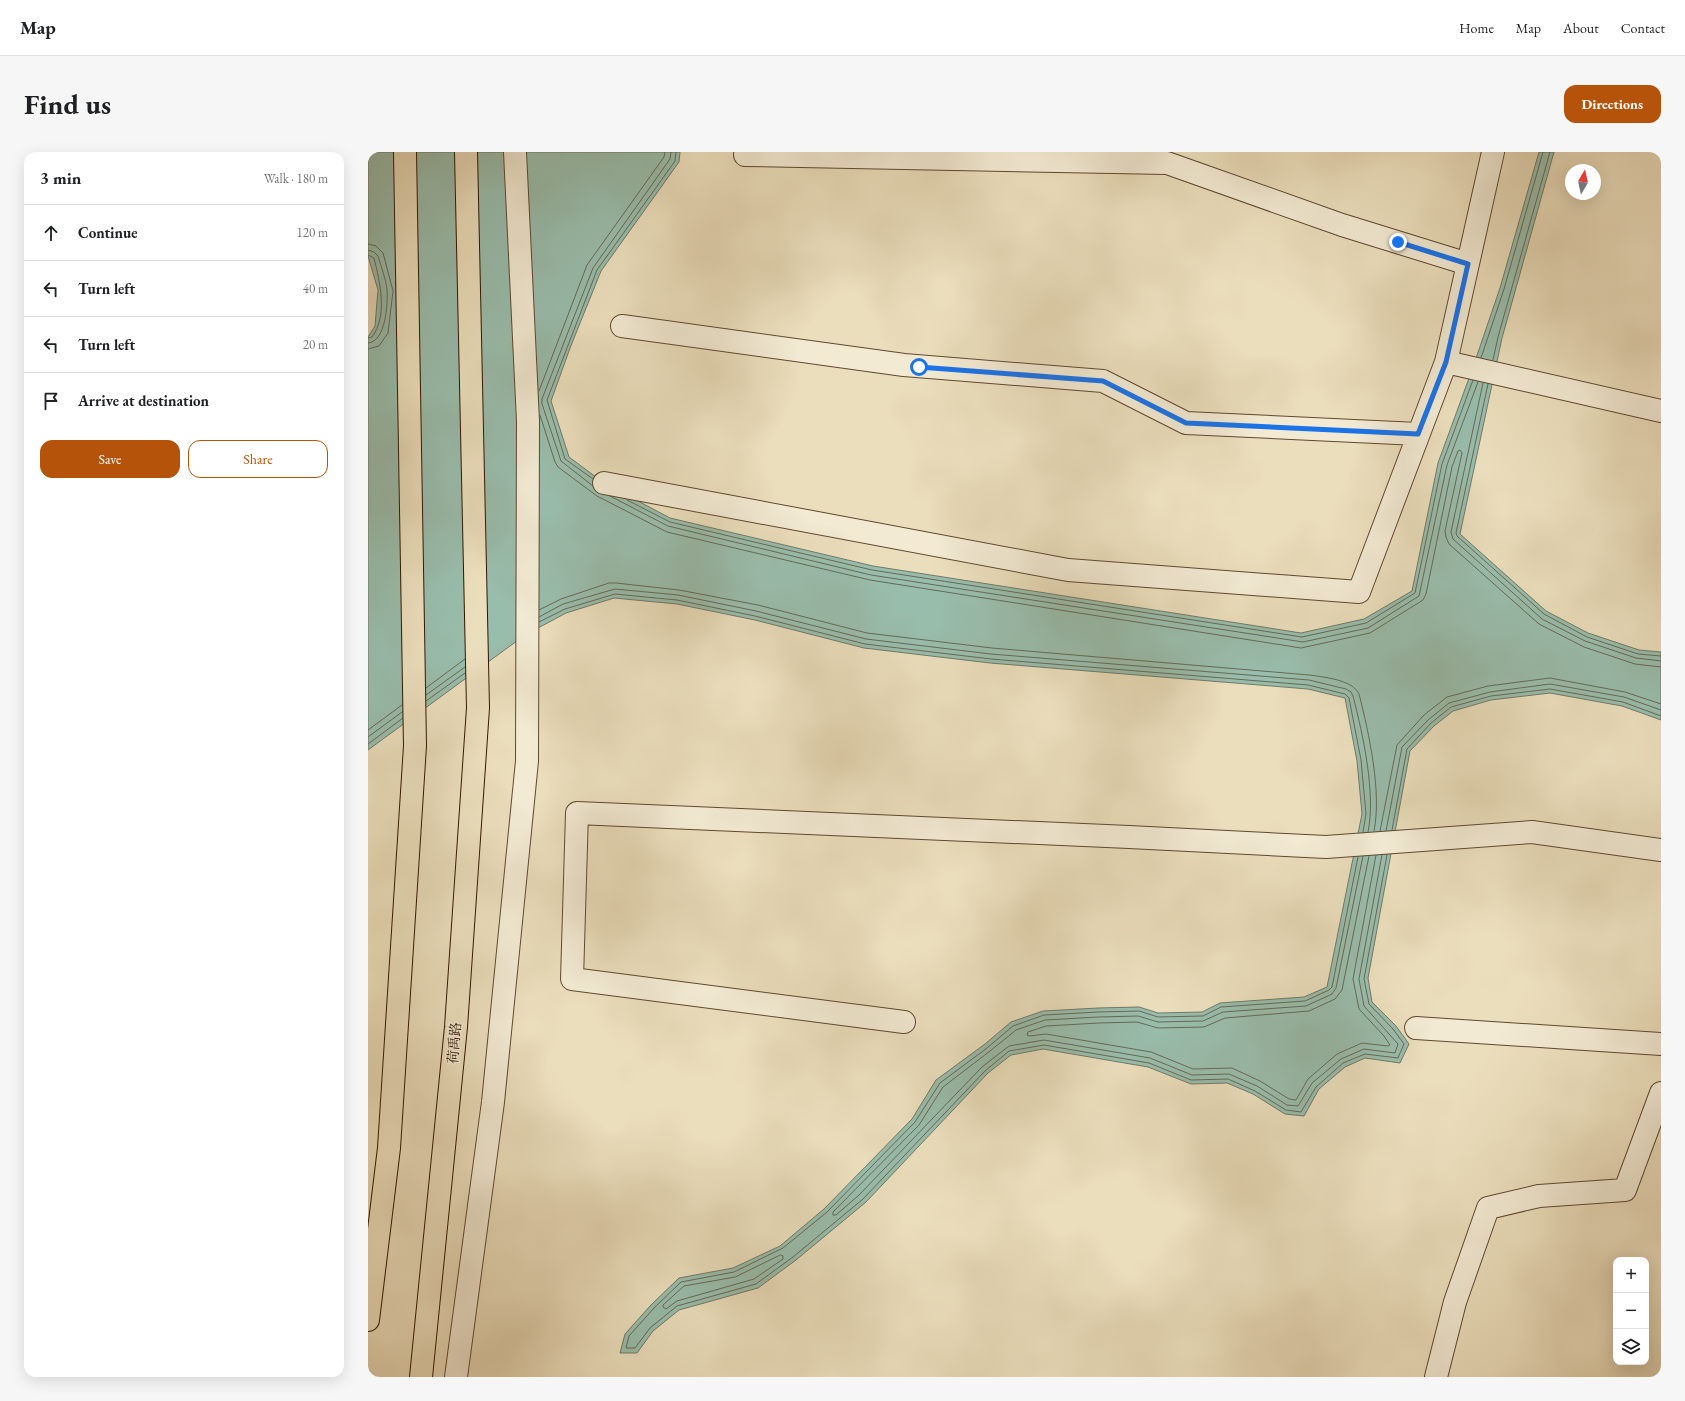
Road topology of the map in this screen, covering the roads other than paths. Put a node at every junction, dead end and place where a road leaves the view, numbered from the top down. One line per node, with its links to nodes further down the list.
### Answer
1 (406, 152): 17 (main road)
2 (466, 152): 18 (main road, 荷禹路)
3 (515, 152): 19 (street)
4 (1493, 152): 6 (street)
5 (744, 155): 6 (street)
6 (1468, 264): 8 (street)
7 (622, 326): 10 (street)
8 (1446, 362): 9 (street); 10 (street)
9 (1661, 411)
10 (1418, 434): 11 (street)
11 (604, 483)
12 (1661, 850): 13 (street)
13 (904, 1022)
14 (1416, 1028): 15 (street)
15 (1661, 1044)
16 (1661, 1093): 20 (street)
17 (368, 1320)
18 (421, 1377)
19 (456, 1377)
20 (1436, 1377)

